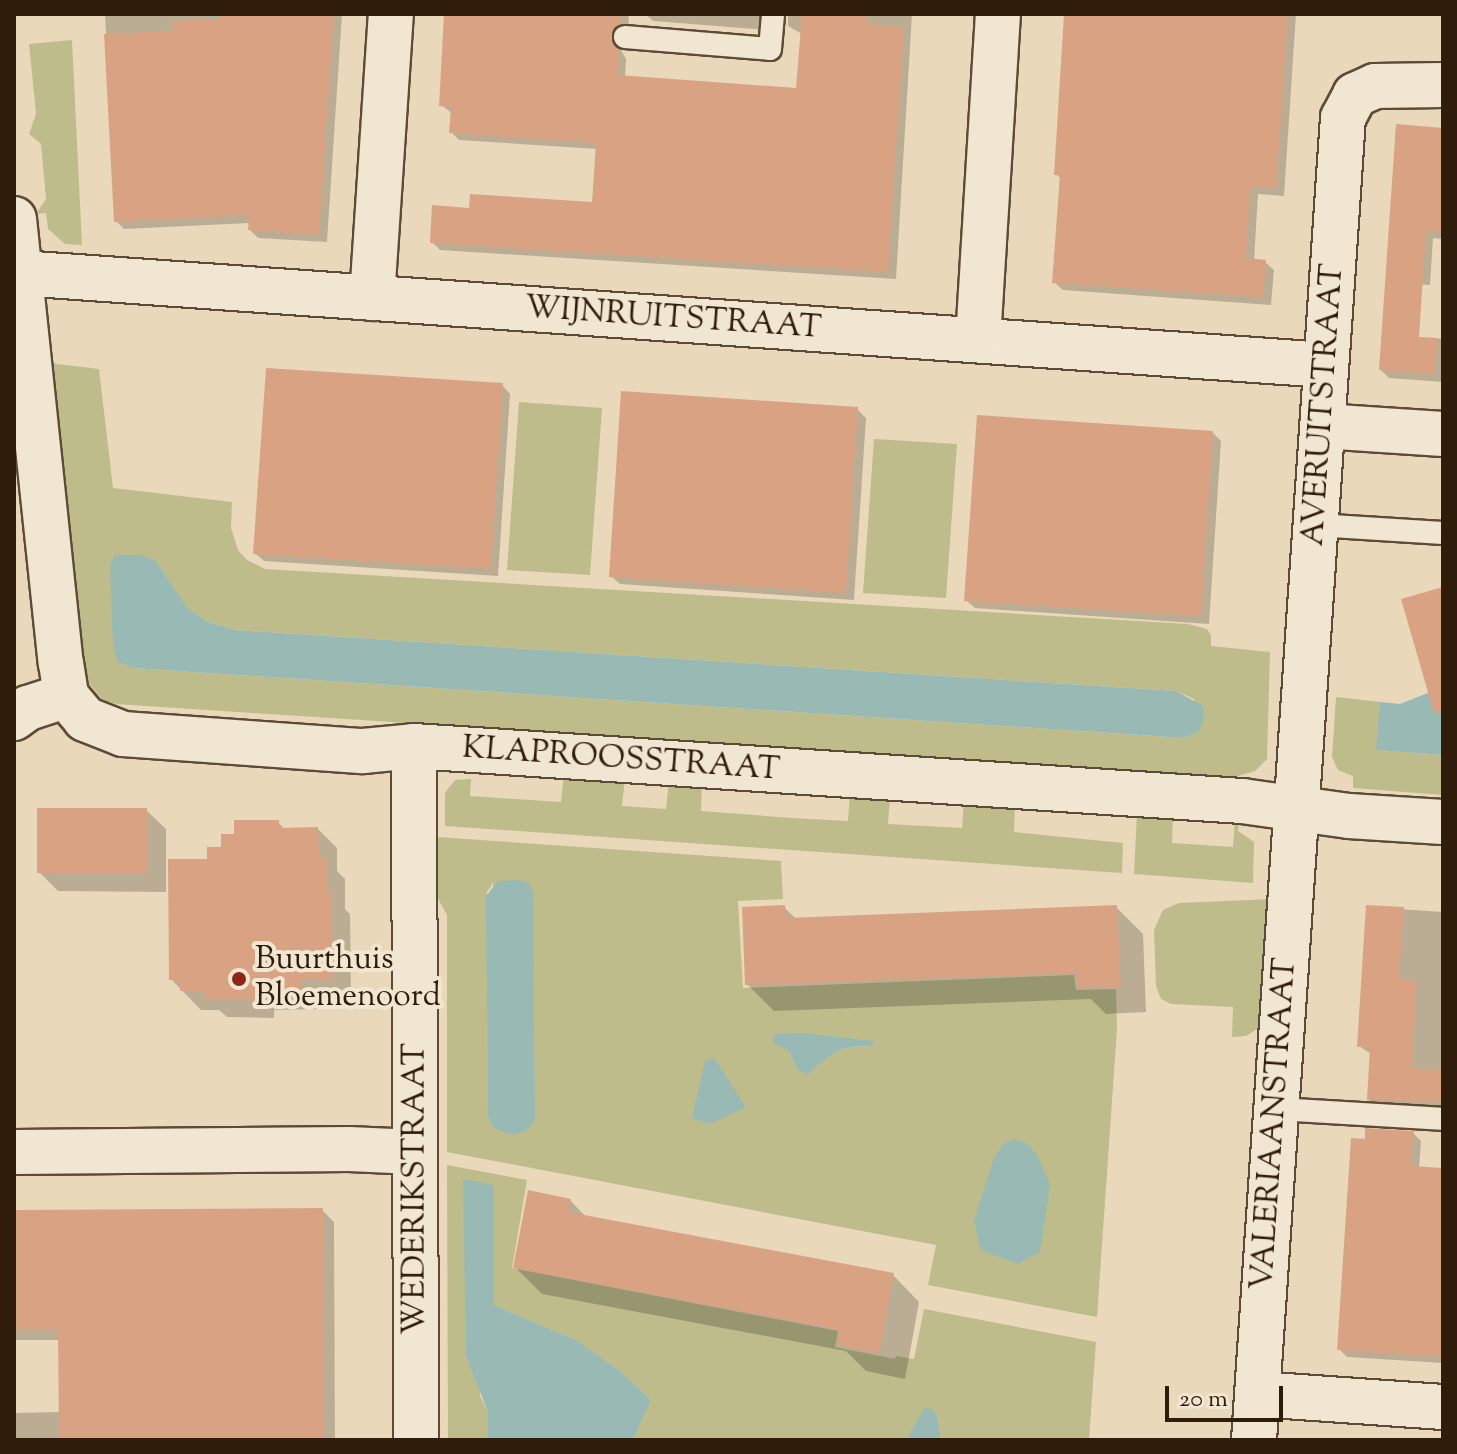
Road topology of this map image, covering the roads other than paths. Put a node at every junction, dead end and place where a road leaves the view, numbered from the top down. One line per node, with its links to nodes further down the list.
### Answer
1 (391, 14): 8 (street)
2 (773, 14): 4 (lane)
3 (998, 14): 9 (street)
4 (625, 37)
5 (1443, 85): 10 (street, AVERUITSTRAAT)
6 (14, 219): 7 (street)
7 (20, 273): 8 (street, WIJNRUITSTRAAT); 13 (street)
8 (372, 298): 9 (street, WIJNRUITSTRAAT)
9 (978, 340): 10 (street, WIJNRUITSTRAAT)
10 (1326, 365): 11 (street, AVERUITSTRAAT)
11 (1322, 426): 12 (street); 14 (street, AVERUITSTRAAT)
12 (1443, 434)
13 (26, 442): 16 (street)
14 (1316, 525): 15 (lane); 19 (street, AVERUITSTRAAT)
15 (1443, 533)
16 (66, 696): 17 (street); 18 (street, KLAPROOSSTRAAT)
17 (14, 718)
18 (414, 746): 19 (street, KLAPROOSSTRAAT); 24 (street, WEDERIKSTRAAT)
19 (1296, 808): 20 (street, KLAPROOSSTRAAT); 21 (street, VALERIAANSTRAAT)
20 (1443, 822)
21 (1276, 1109): 22 (lane); 25 (street, VALERIAANSTRAAT)
22 (1443, 1119)
23 (14, 1152): 24 (street)
24 (415, 1152): 27 (street, WEDERIKSTRAAT)
25 (1257, 1394): 26 (street); 28 (street, VALERIAANSTRAAT)
26 (1443, 1407)
27 (416, 1440)
28 (1254, 1440)

